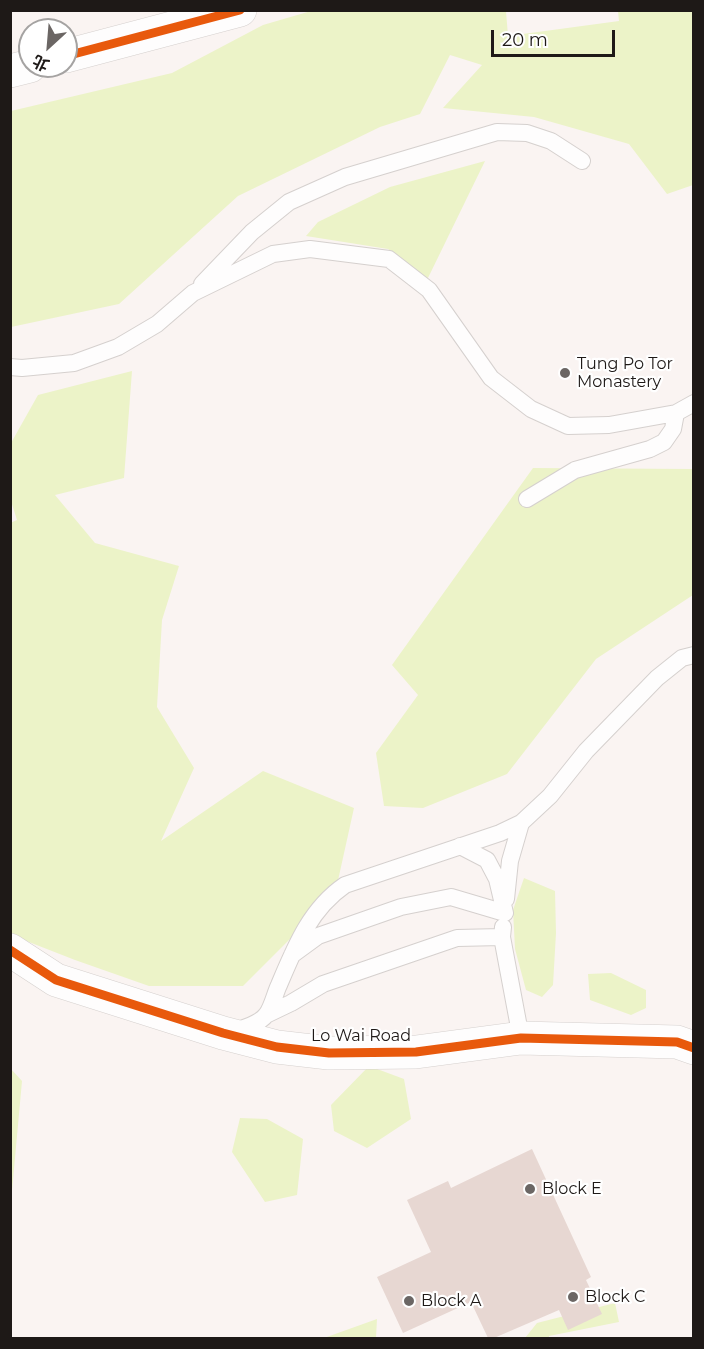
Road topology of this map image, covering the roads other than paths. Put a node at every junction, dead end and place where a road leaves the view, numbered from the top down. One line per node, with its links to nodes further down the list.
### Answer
1 (240, 10): 2 (street)
2 (78, 53)
3 (582, 161): 4 (lane)
4 (193, 293): 5 (lane); 7 (lane)
5 (10, 367)
6 (693, 403): 7 (lane)
7 (676, 412): 8 (lane)
8 (527, 499)
9 (693, 656): 10 (lane)
10 (521, 823): 11 (lane); 12 (lane)
11 (460, 846): 12 (lane); 15 (lane)
12 (505, 913): 13 (lane); 15 (lane)
13 (502, 937): 16 (lane); 18 (lane)
14 (10, 950): 17 (street, Lo Wai Road)
15 (291, 956): 16 (lane)
16 (266, 1015): 17 (lane)
17 (223, 1033): 18 (street, Lo Wai Road)
18 (521, 1038): 19 (street, Lo Wai Road)
19 (693, 1048)

